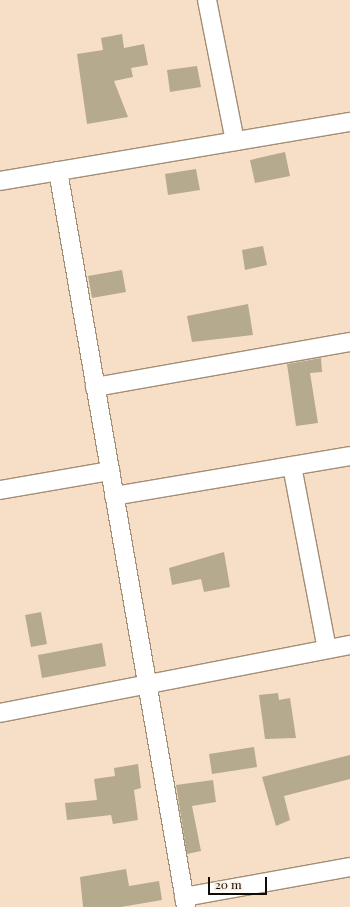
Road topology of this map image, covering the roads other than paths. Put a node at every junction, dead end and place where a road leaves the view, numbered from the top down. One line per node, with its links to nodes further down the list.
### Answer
1 (207, 0): 3 (street)
2 (350, 122): 3 (street)
3 (235, 141): 4 (street)
4 (58, 171): 5 (street); 7 (street)
5 (0, 181)
6 (350, 342): 7 (street)
7 (95, 387): 10 (street)
8 (350, 456): 9 (street)
9 (292, 466): 12 (street); 14 (street)
10 (110, 471): 11 (street); 12 (street)
11 (0, 490)
12 (114, 496): 15 (street)
13 (350, 645): 14 (street)
14 (327, 649): 15 (street)
15 (147, 684): 16 (street); 18 (street)
16 (0, 713)
17 (350, 868): 18 (street)
18 (185, 902)

